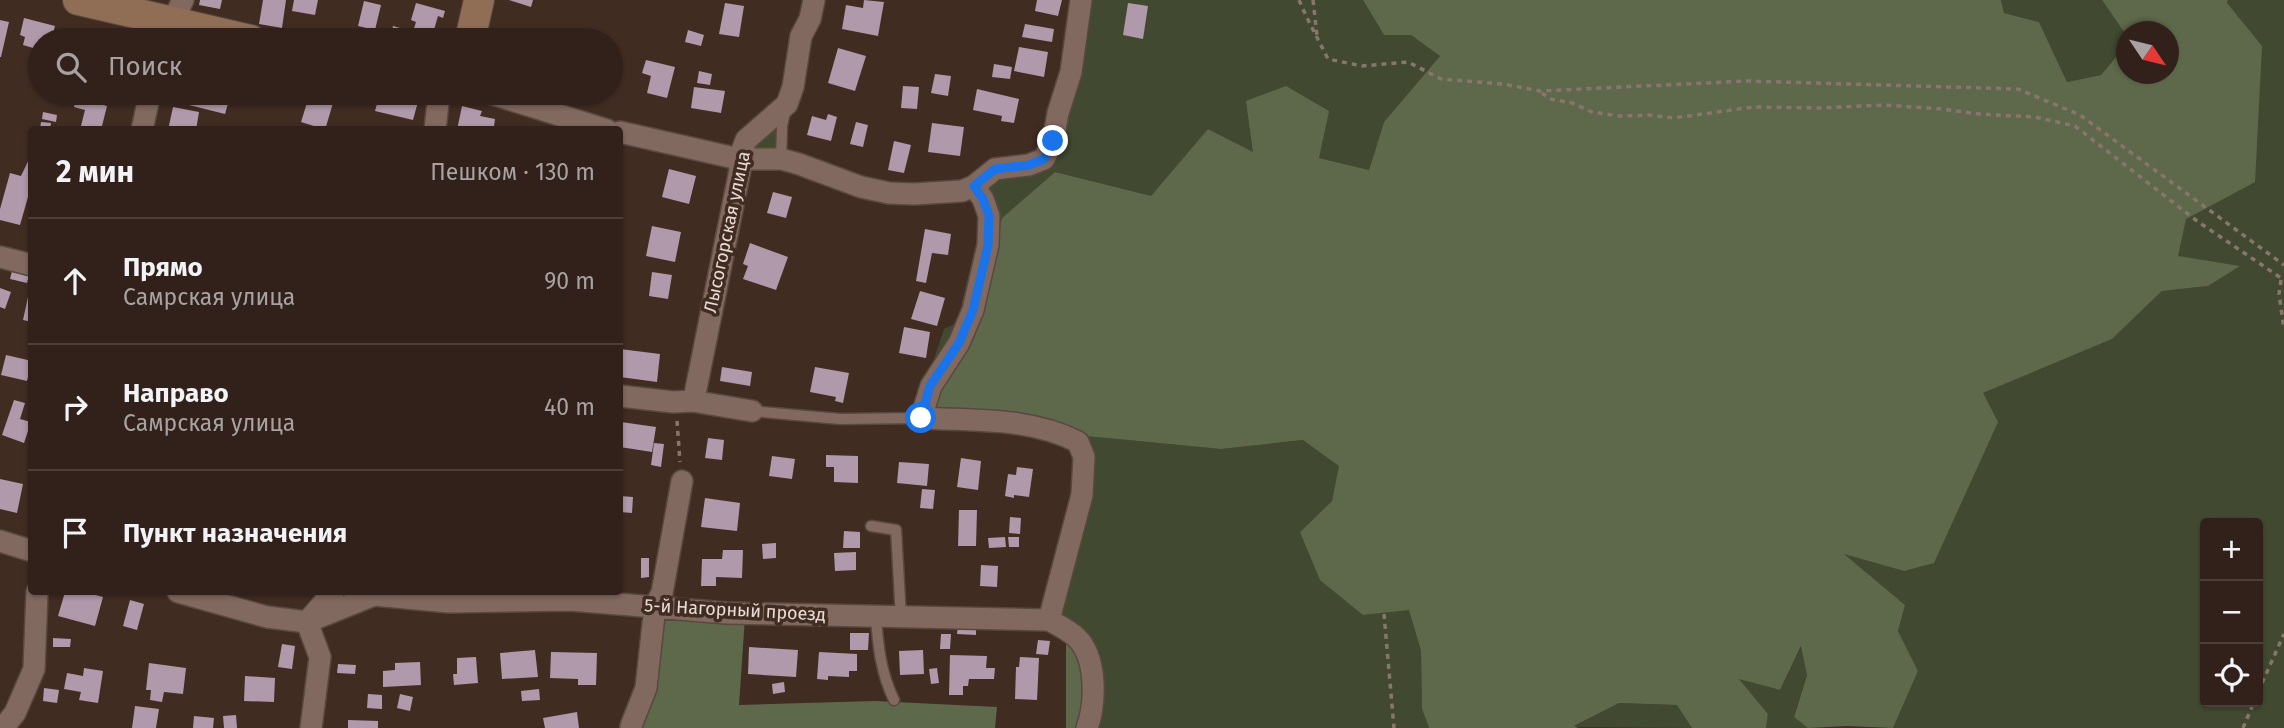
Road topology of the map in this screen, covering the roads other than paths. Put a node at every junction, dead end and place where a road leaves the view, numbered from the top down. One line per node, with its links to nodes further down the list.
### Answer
1 (78, 0): 5 (street)
2 (479, 0): 7 (street)
3 (814, 0): 8 (street)
4 (1081, 0): 18 (street)
5 (173, 21): 6 (street)
6 (202, 28)
7 (473, 28)
8 (787, 104): 16 (street, Лысогорская улица); 17 (lane)
9 (147, 105): 12 (street)
10 (438, 105): 13 (street)
11 (527, 105): 14 (street)
12 (143, 126)
13 (435, 126)
14 (594, 126)
15 (623, 133): 16 (street)
16 (739, 159): 17 (street); 22 (street, Лысогорская улица)
17 (781, 159): 18 (street)
18 (974, 186): 24 (street)
19 (0, 257): 20 (street)
20 (28, 264)
21 (623, 396): 22 (street)
22 (682, 401): 23 (street)
23 (752, 411): 24 (lane)
24 (921, 418): 35 (street)
25 (682, 481): 32 (street)
26 (870, 526): 34 (lane)
27 (0, 541): 28 (street)
28 (28, 550)
29 (37, 595): 38 (street)
30 (189, 595): 36 (street, 5-й Нагорный проезд)
31 (330, 595): 36 (street)
32 (655, 606): 33 (street, 5-й Нагорный проезд); 36 (street, 5-й Нагорный проезд); 39 (street)
33 (876, 617): 34 (street, 5-й Нагорный проезд); 37 (lane)
34 (901, 618): 35 (street, 5-й Нагорный проезд)
35 (1049, 620): 41 (street)
36 (307, 622): 40 (street)
37 (894, 700)
38 (15, 723)
39 (630, 727)
40 (311, 728)
41 (1087, 728)

